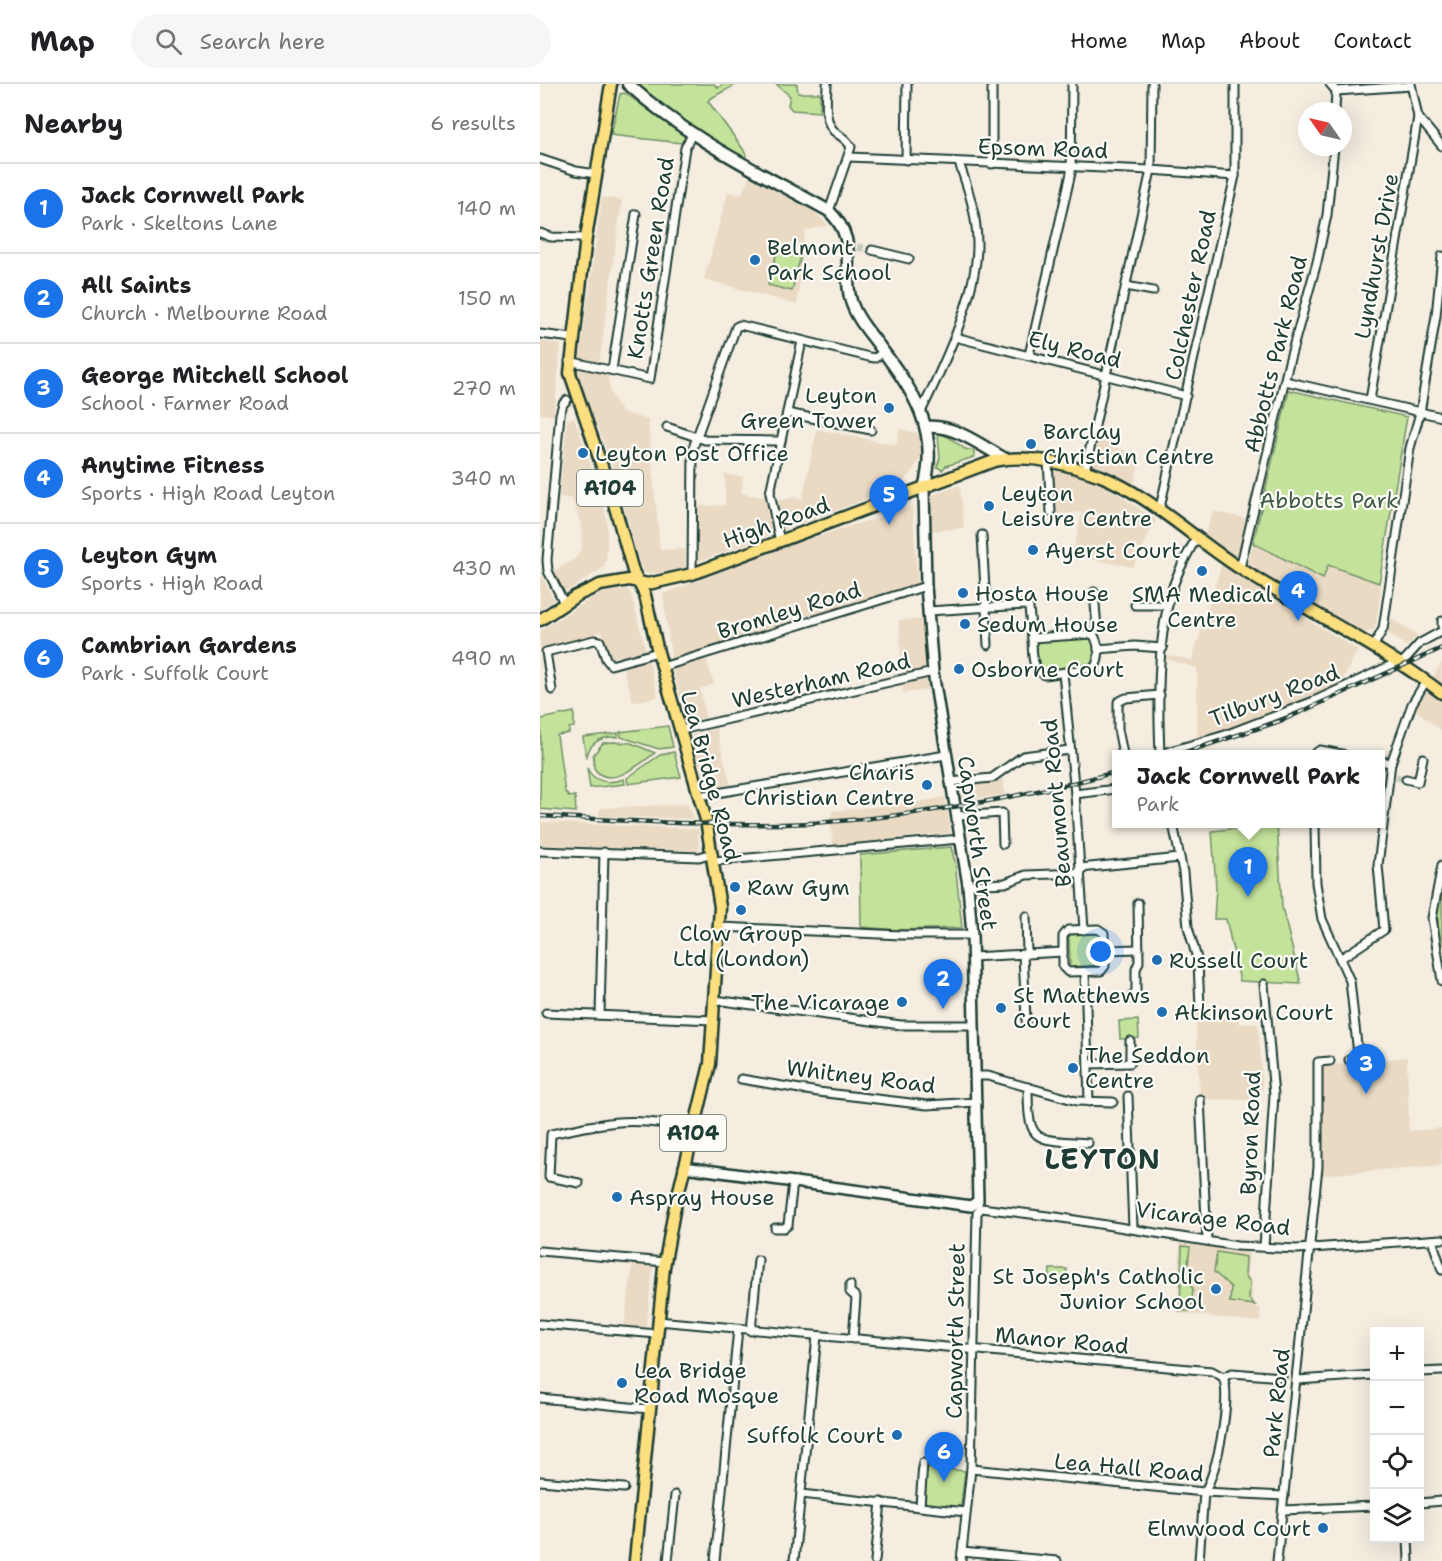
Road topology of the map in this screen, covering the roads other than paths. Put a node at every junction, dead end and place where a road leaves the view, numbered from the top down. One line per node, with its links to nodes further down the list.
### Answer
1 (611, 84): 24 (main road, Lea Bridge Road / A104)
2 (628, 84): 14 (main road)
3 (827, 84): 17 (street)
4 (907, 84): 19 (street)
5 (992, 84): 21 (street)
6 (1072, 84): 22 (street)
7 (1152, 84): 23 (street)
8 (1235, 84): 25 (street, Colchester Road)
9 (1330, 84): 11 (street)
10 (1411, 85): 11 (street); 13 (street)
11 (1336, 92): 12 (street)
12 (1335, 102)
13 (1418, 117): 15 (street); 47 (street, Lyndhurst Drive)
14 (692, 134): 26 (main road); 42 (street, Knotts Green Road)
15 (1442, 146)
16 (1333, 156): 44 (street, Abbotts Park Road)
17 (849, 157): 19 (street, Epsom Road); 26 (street)
18 (540, 159): 24 (street)
19 (906, 160): 20 (street, Epsom Road)
20 (959, 163): 21 (street, Epsom Road); 36 (street)
21 (992, 164): 22 (street, Epsom Road)
22 (1071, 166): 23 (street, Epsom Road); 40 (street)
23 (1151, 170): 25 (street, Epsom Road); 33 (street)
24 (596, 174): 29 (main road, Lea Bridge Road / A104)
25 (1235, 176): 45 (street, Colchester Road)
26 (829, 211): 39 (main road)
27 (636, 214): 42 (street)
28 (540, 232): 29 (street)
29 (586, 238): 37 (main road, Lea Bridge Road / A104)
30 (873, 250): 32 (street)
31 (1442, 256): 50 (street)
32 (909, 259)
33 (1126, 286): 34 (street); 43 (street)
34 (1153, 291)
35 (540, 334): 37 (street)
36 (955, 337): 40 (street, Ely Road); 49 (street)
37 (572, 338): 41 (main road, Lea Bridge Road / A104)
38 (802, 341): 39 (street); 48 (street); 55 (street)
39 (884, 352): 49 (main road)
40 (1029, 355): 43 (street, Ely Road)
41 (569, 361): 42 (street, Knotts Green Road); 70 (main road, Lea Bridge Road / A104)
42 (612, 370)
43 (1106, 375): 45 (street, Ely Road); 61 (street)
44 (1285, 381): 47 (street); 68 (street, Abbotts Park Road)
45 (1186, 396): 64 (street, Colchester Road)
46 (567, 400): 73 (street)
47 (1370, 400): 50 (street)
48 (787, 412): 54 (street); 56 (street)
49 (921, 412): 53 (main road)
50 (1420, 413): 51 (street); 85 (street)
51 (1442, 417)
52 (667, 427): 55 (street)
53 (927, 427): 57 (main road); 62 (main road)
54 (871, 430)
55 (697, 437): 56 (street); 69 (street)
56 (781, 441): 67 (street)
57 (982, 447): 58 (main road); 60 (main road)
58 (1005, 459): 59 (main road, High Road); 60 (main road, High Road)
59 (1048, 461): 61 (main road, High Road); 63 (street)
60 (984, 465): 62 (main road, High Road)
61 (1085, 471): 64 (main road, High Road)
62 (924, 488): 67 (main road, High Road); 71 (street, Capworth Street)
63 (1051, 512)
64 (1159, 512): 66 (main road, High Road)
65 (982, 535): 76 (street)
66 (1196, 538): 68 (main road, High Road); 75 (street)
67 (780, 542): 69 (main road, High Road)
68 (1240, 568): 85 (main road, High Road)
69 (692, 574): 70 (main road, High Road)
70 (640, 582): 73 (main road, High Road); 88 (main road, Lea Bridge Road / A104)
71 (926, 586): 77 (street, Capworth Street); 90 (street, Bromley Road)
72 (1094, 592): 82 (street)
73 (564, 603): 78 (main road, High Road)
74 (1135, 605): 75 (street)
75 (1168, 605): 86 (street)
76 (986, 608): 77 (street); 83 (street); 84 (street)
77 (928, 611): 91 (street, Capworth Street)
78 (540, 620)
79 (1442, 621): 80 (street)
80 (1442, 626)
81 (1442, 631): 89 (street)
82 (1093, 633): 83 (street); 87 (street)
83 (1032, 638): 92 (street)
84 (988, 645)
85 (1373, 647): 89 (main road, High Road)
86 (1163, 648): 87 (street); 96 (street)
87 (1098, 649): 92 (street)
88 (658, 652): 90 (main road, Lea Bridge Road / A104); 94 (street)
89 (1399, 663): 93 (main road, High Road); 101 (street, Tilbury Road)
90 (662, 668): 97 (main road, Lea Bridge Road / A104)
91 (933, 672): 97 (street, Westerham Road); 102 (street, Capworth Street)
92 (1064, 673): 98 (street, Beaumont Road)
93 (1426, 681): 95 (main road, High Road); 105 (street)
94 (552, 690)
95 (1442, 693)
96 (1160, 695): 99 (street); 100 (street)
97 (681, 730): 110 (main road, Lea Bridge Road / A104)
98 (1070, 750): 107 (street); 109 (street, Beaumont Road)
99 (1122, 750)
100 (1160, 750)
101 (1174, 750)
102 (946, 756): 107 (street, Capworth Street); 110 (street)
103 (1423, 758): 106 (street)
104 (1385, 762): 105 (street)
105 (1391, 763): 112 (street)
106 (1406, 780)
107 (950, 782): 111 (street, Capworth Street)
108 (1112, 789): 109 (street)
109 (1075, 794): 123 (street, Beaumont Road)
110 (699, 796): 120 (main road, Lea Bridge Road / A104)
111 (957, 816): 116 (street, Capworth Street); 117 (street)
112 (1385, 821)
113 (1174, 828): 121 (street)
114 (1315, 828): 135 (street)
115 (1384, 828): 135 (street)
116 (960, 838): 120 (street); 124 (street, Capworth Street)
117 (1003, 844)
118 (540, 851): 119 (street)
119 (604, 852): 120 (street); 143 (street)
120 (713, 857): 127 (main road, Lea Bridge Road / A104)
121 (1180, 858): 123 (street); 141 (street)
122 (1442, 865): 137 (street)
123 (1080, 871): 124 (street); 128 (street, Beaumont Road)
124 (968, 885): 129 (street, Capworth Street)
125 (1138, 903): 130 (street)
126 (1026, 916): 133 (street)
127 (720, 927): 129 (street); 140 (main road, Lea Bridge Road / A104)
128 (1084, 930): 131 (street); 132 (street)
129 (972, 935): 134 (street, Capworth Street)
130 (1139, 949): 131 (street); 139 (street)
131 (1105, 950): 136 (street)
132 (1063, 952): 133 (street); 136 (street)
133 (1025, 954): 134 (street); 145 (street)
134 (972, 957): 146 (street, Capworth Street)
135 (1340, 959): 148 (street)
136 (1085, 973): 150 (street)
137 (1442, 981)
138 (1264, 984): 168 (street, Byron Road)
139 (1131, 998)
140 (715, 1000): 144 (main road, Lea Bridge Road / A104); 146 (street)
141 (1200, 1006)
142 (546, 1013): 143 (street)
143 (600, 1015): 144 (street)
144 (714, 1020): 157 (main road, Lea Bridge Road / A104)
145 (1026, 1020)
146 (974, 1025): 151 (street, Capworth Street)
147 (1130, 1041): 150 (street)
148 (1348, 1060)
149 (1330, 1061): 169 (street, Park Road)
150 (1088, 1064): 156 (street)
151 (976, 1076): 153 (street); 155 (street, Capworth Street)
152 (741, 1079): 155 (street, Whitney Road)
153 (1028, 1087): 156 (street); 158 (street)
154 (1200, 1099): 166 (street)
155 (977, 1102): 162 (street, Capworth Street)
156 (1089, 1102): 164 (street)
157 (694, 1129): 159 (main road, Lea Bridge Road / A104); 161 (street)
158 (1088, 1143)
159 (684, 1167): 160 (street, Vicarage Road); 172 (main road, Lea Bridge Road / A104)
160 (794, 1182): 162 (street, Vicarage Road); 163 (street)
161 (579, 1183)
162 (978, 1206): 164 (street, Vicarage Road); 182 (street, Capworth Street)
163 (775, 1228)
164 (1133, 1228): 166 (street, Vicarage Road)
165 (1442, 1239): 167 (street, Vicarage Road)
166 (1207, 1240): 168 (street, Vicarage Road)
167 (1432, 1240): 169 (street, Vicarage Road); 173 (street)
168 (1264, 1247): 169 (street, Vicarage Road)
169 (1309, 1248): 188 (street, Park Road)
170 (540, 1251): 172 (street)
171 (758, 1260): 178 (street)
172 (665, 1262): 175 (main road, Lea Bridge Road / A104)
173 (1442, 1270)
174 (850, 1285): 181 (street)
175 (658, 1321): 177 (street, Manor Road); 179 (main road, Lea Bridge Road / A104)
176 (540, 1324): 179 (street)
177 (738, 1329): 178 (street, Manor Road); 210 (street)
178 (751, 1331): 180 (street, Manor Road)
179 (657, 1334): 190 (main road, Lea Bridge Road / A104)
180 (817, 1336): 181 (street, Manor Road); 196 (street)
181 (853, 1339): 182 (street, Manor Road)
182 (976, 1351): 186 (street, Manor Road); 192 (street, Capworth Street)
183 (1442, 1371): 184 (street)
184 (1424, 1372)
185 (1370, 1375): 188 (street)
186 (1223, 1377): 187 (street, Manor Road); 195 (street)
187 (1282, 1377)
188 (1297, 1380): 198 (street, Park Road)
189 (540, 1398): 190 (street)
190 (649, 1409): 208 (main road, Lea Bridge Road / A104)
191 (923, 1463): 202 (street)
192 (971, 1469): 195 (street, Lea Hall Road); 205 (street, Capworth Street)
193 (540, 1481): 194 (street)
194 (624, 1488)
195 (1204, 1492): 198 (street, Lea Hall Road); 215 (street)
196 (801, 1494): 200 (street); 211 (street)
197 (675, 1495): 209 (street)
198 (1284, 1496): 204 (street, Park Road)
199 (1442, 1501): 201 (street)
200 (881, 1502): 202 (street); 212 (street)
201 (1424, 1503)
202 (920, 1506): 205 (street)
203 (1370, 1506): 204 (street)
204 (1283, 1510): 216 (street, Park Road)
205 (966, 1512): 207 (street, Capworth Street)
206 (1408, 1543): 217 (street)
207 (962, 1552): 213 (street, Capworth Street); 214 (street)
208 (635, 1561)
209 (668, 1561)
210 (715, 1561)
211 (794, 1561)
212 (875, 1561)
213 (961, 1561)
214 (1057, 1561)
215 (1199, 1561)
216 (1277, 1561)
217 (1409, 1561)

